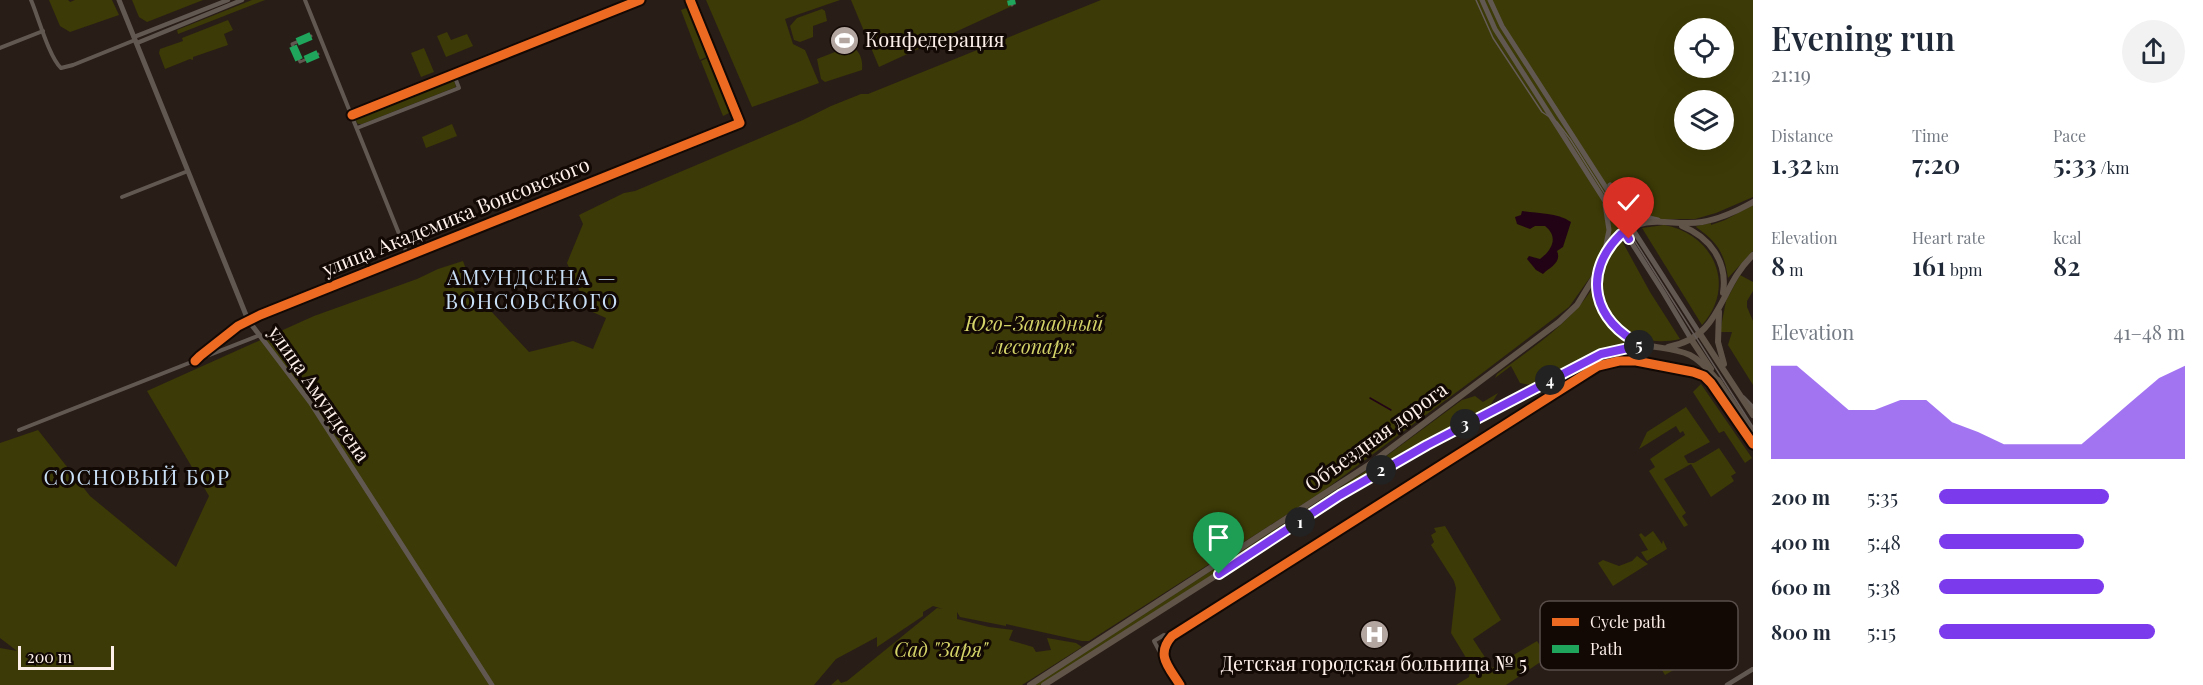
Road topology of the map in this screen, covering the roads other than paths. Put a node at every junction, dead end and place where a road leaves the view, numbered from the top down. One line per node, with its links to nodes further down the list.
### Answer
1 (31, 0): 12 (street)
2 (119, 0): 14 (main road, улица Амундсена)
3 (228, 0): 14 (street)
4 (242, 0): 14 (street)
5 (305, 0): 18 (street)
6 (640, 0): 17 (street)
7 (690, 0): 19 (street)
8 (1011, 0): 11 (street)
9 (1482, 0): 23 (main road)
10 (1490, 0): 21 (main road)
11 (1012, 5)
12 (43, 31): 14 (street); 15 (street)
13 (311, 36): 16 (street)
14 (136, 40): 22 (main road, улица Амундсена)
15 (0, 48)
16 (318, 54)
17 (454, 75): 18 (street); 20 (street)
18 (352, 115): 20 (street)
19 (740, 123): 31 (street, улица Академика Вонсовского)
20 (357, 128): 31 (street)
21 (1576, 140): 26 (main road); 28 (main road)
22 (188, 171): 24 (street); 35 (main road, улица Амундсена)
23 (1599, 192): 29 (main road); 32 (main road)
24 (122, 197)
25 (1753, 202): 27 (main road)
26 (1668, 223): 27 (main road); 28 (main road)
27 (1676, 224): 34 (main road)
28 (1633, 227): 29 (main road); 36 (main road)
29 (1625, 232): 32 (main road); 38 (main road)
30 (1753, 255): 34 (main road)
31 (408, 256): 35 (street, улица Академика Вонсовского)
32 (1603, 256): 33 (main road)
33 (1599, 268): 39 (main road); 54 (main road, Объездная дорога)
34 (1721, 303): 36 (main road); 42 (main road)
35 (248, 320): 37 (main road, улица Амундсена); 41 (street, улица Академика Вонсовского)
36 (1700, 333): 38 (main road); 42 (main road)
37 (260, 335): 41 (street, улица Академика Вонсовского); 53 (main road, улица Амундсена)
38 (1691, 339): 40 (main road); 43 (main road)
39 (1642, 345): 40 (main road); 55 (main road, Объездная дорога)
40 (1661, 348): 43 (main road)
41 (195, 361): 47 (street, улица Академика Вонсовского)
42 (1729, 378): 44 (main road)
43 (1720, 383): 48 (main road)
44 (1737, 391): 45 (street); 46 (main road)
45 (1753, 407)
46 (1753, 415)
47 (19, 430)
48 (1753, 433)
49 (1753, 444): 50 (street)
50 (1170, 639): 51 (street); 51 (street)
51 (1164, 659): 56 (street)
52 (1753, 669): 57 (street)
53 (492, 685)
54 (1030, 685)
55 (1044, 685)
56 (1180, 685)
57 (1727, 685)

